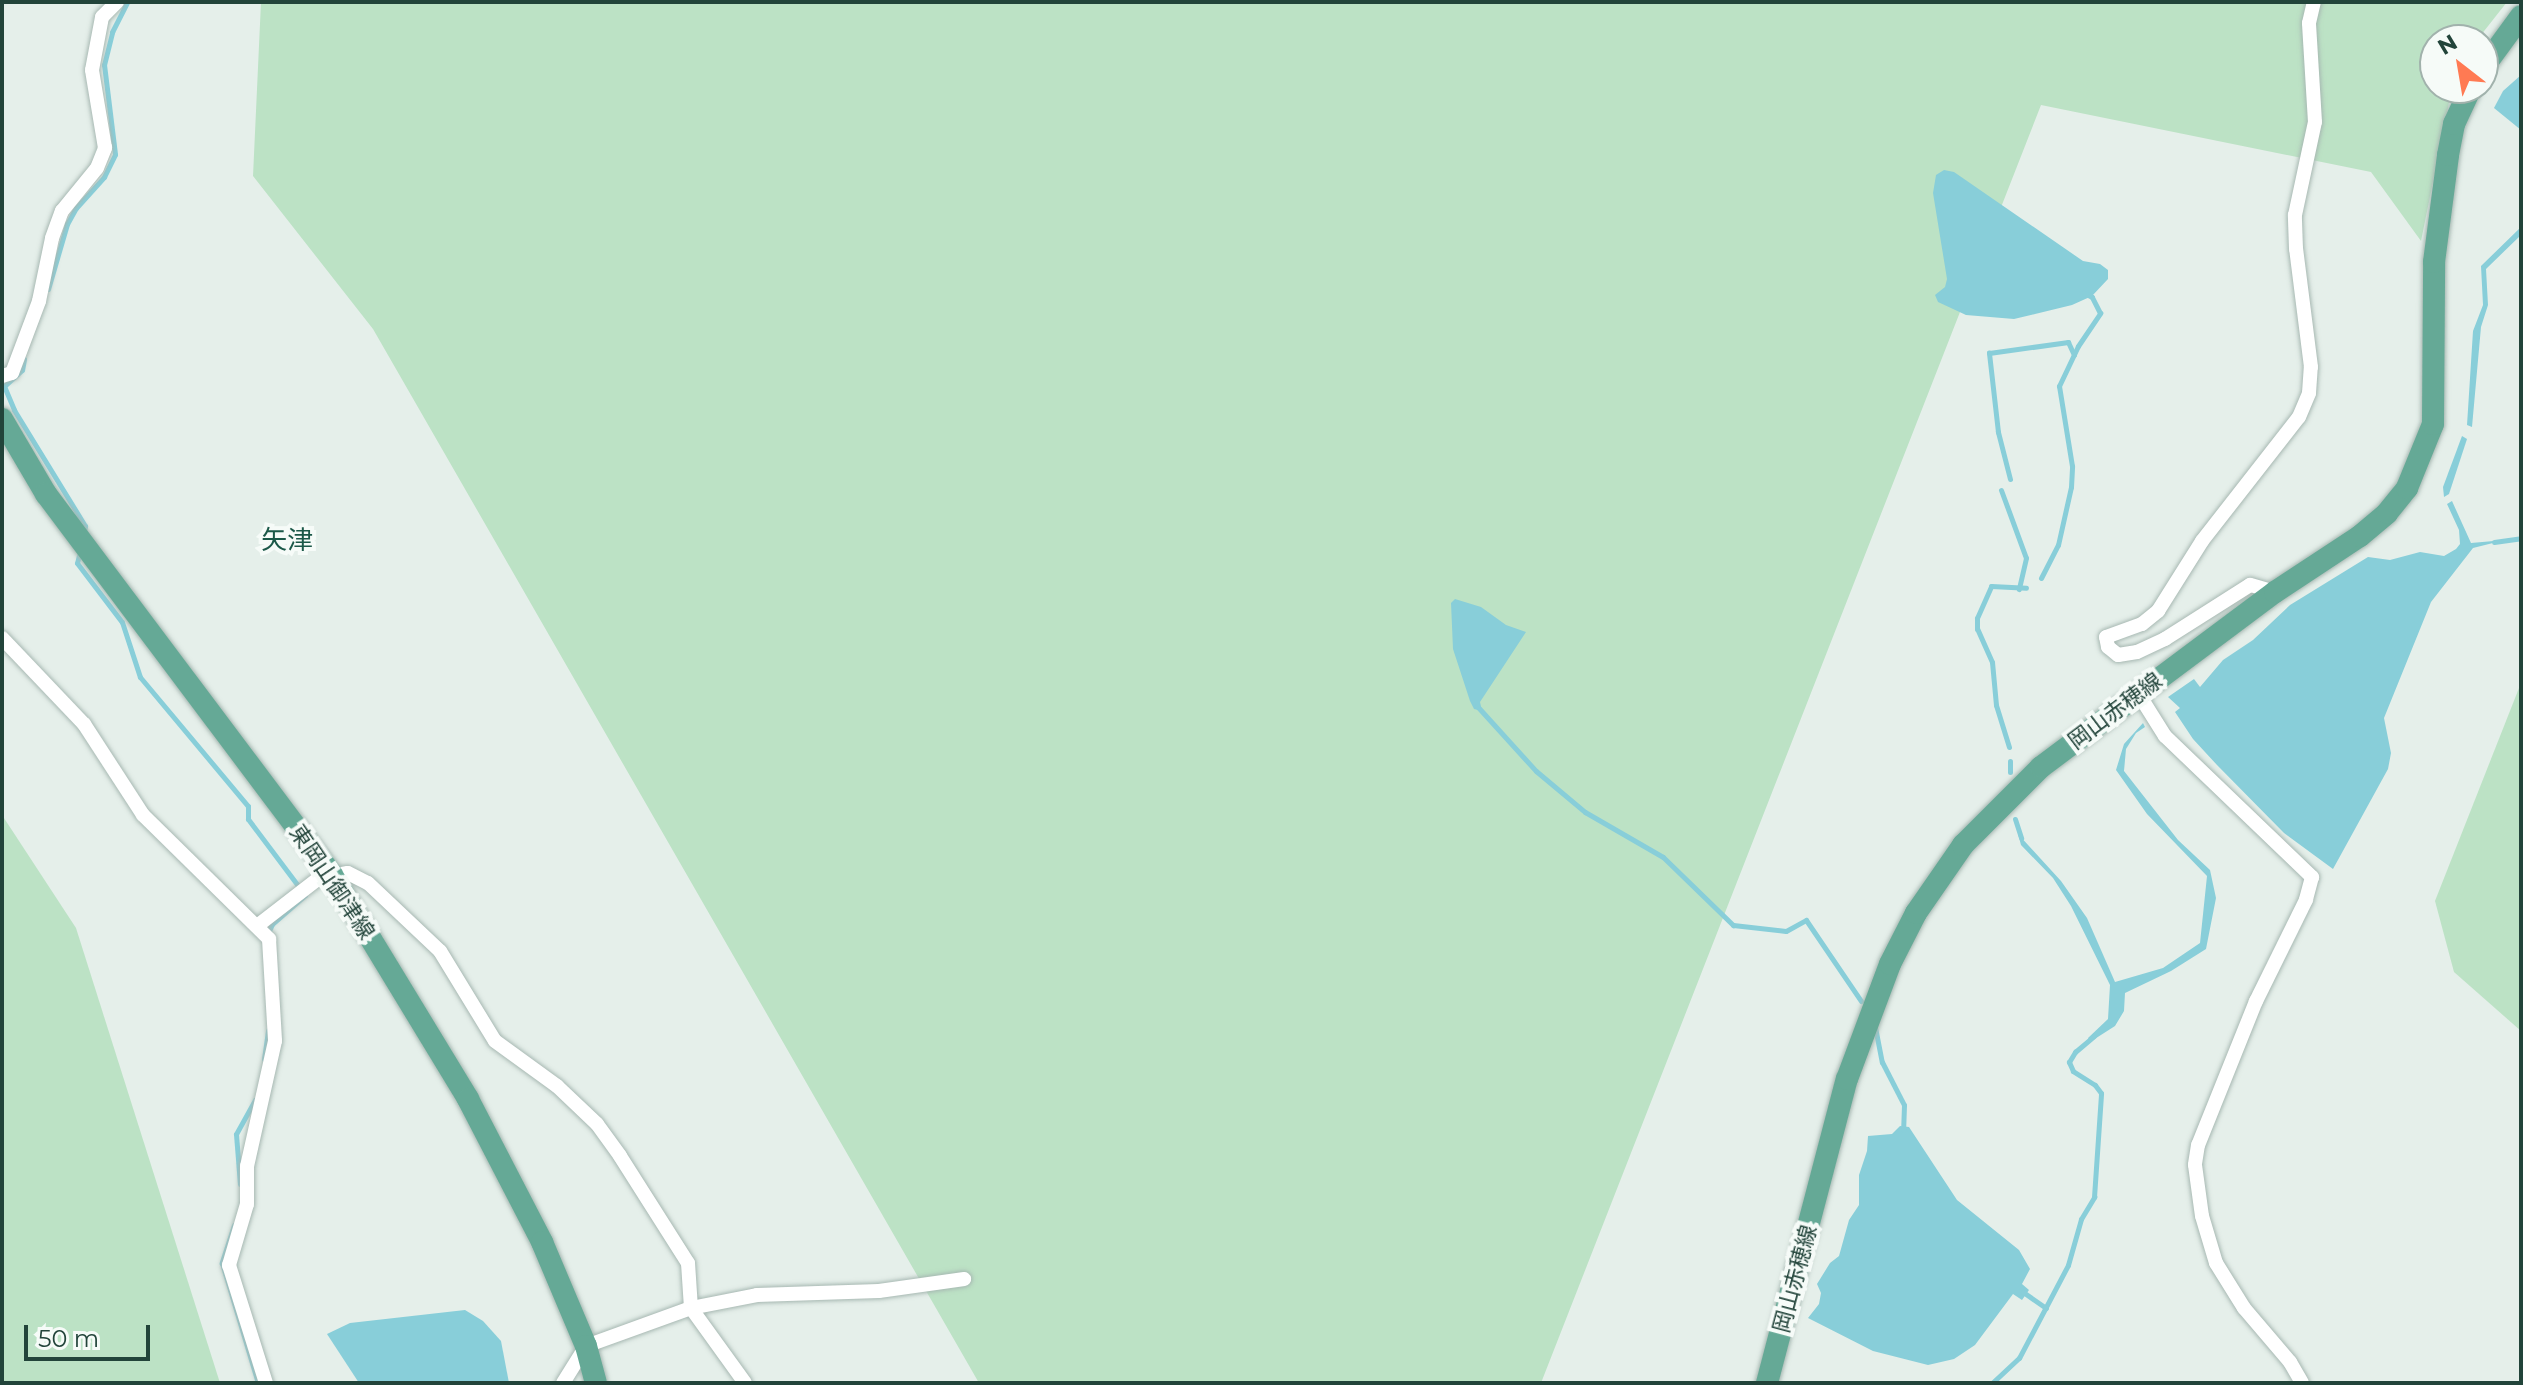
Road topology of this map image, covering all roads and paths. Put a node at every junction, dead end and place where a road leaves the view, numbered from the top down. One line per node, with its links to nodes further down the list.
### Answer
1 (117, 2): 3 (street)
2 (2314, 2): 9 (street)
3 (101, 9): 7 (street)
4 (2521, 16): 5 (main road)
5 (2499, 46)
6 (2463, 104): 9 (main road, 岡山赤穂線)
7 (2, 376)
8 (2, 419): 12 (main road, 東岡山御津線)
9 (2275, 592): 11 (main road, 岡山赤穂線)
10 (2, 638): 13 (street)
11 (2138, 693): 21 (main road, 岡山赤穂線); 22 (street)
12 (332, 875): 13 (street); 15 (street); 16 (main road, 東岡山御津線)
13 (263, 932): 17 (street)
14 (964, 1279): 15 (street)
15 (691, 1308): 16 (street); 20 (street)
16 (586, 1346): 18 (street); 19 (main road, 東岡山御津線)
17 (266, 1383)
18 (563, 1383)
19 (596, 1383)
20 (745, 1383)
21 (1767, 1383)
22 (2302, 1383)

